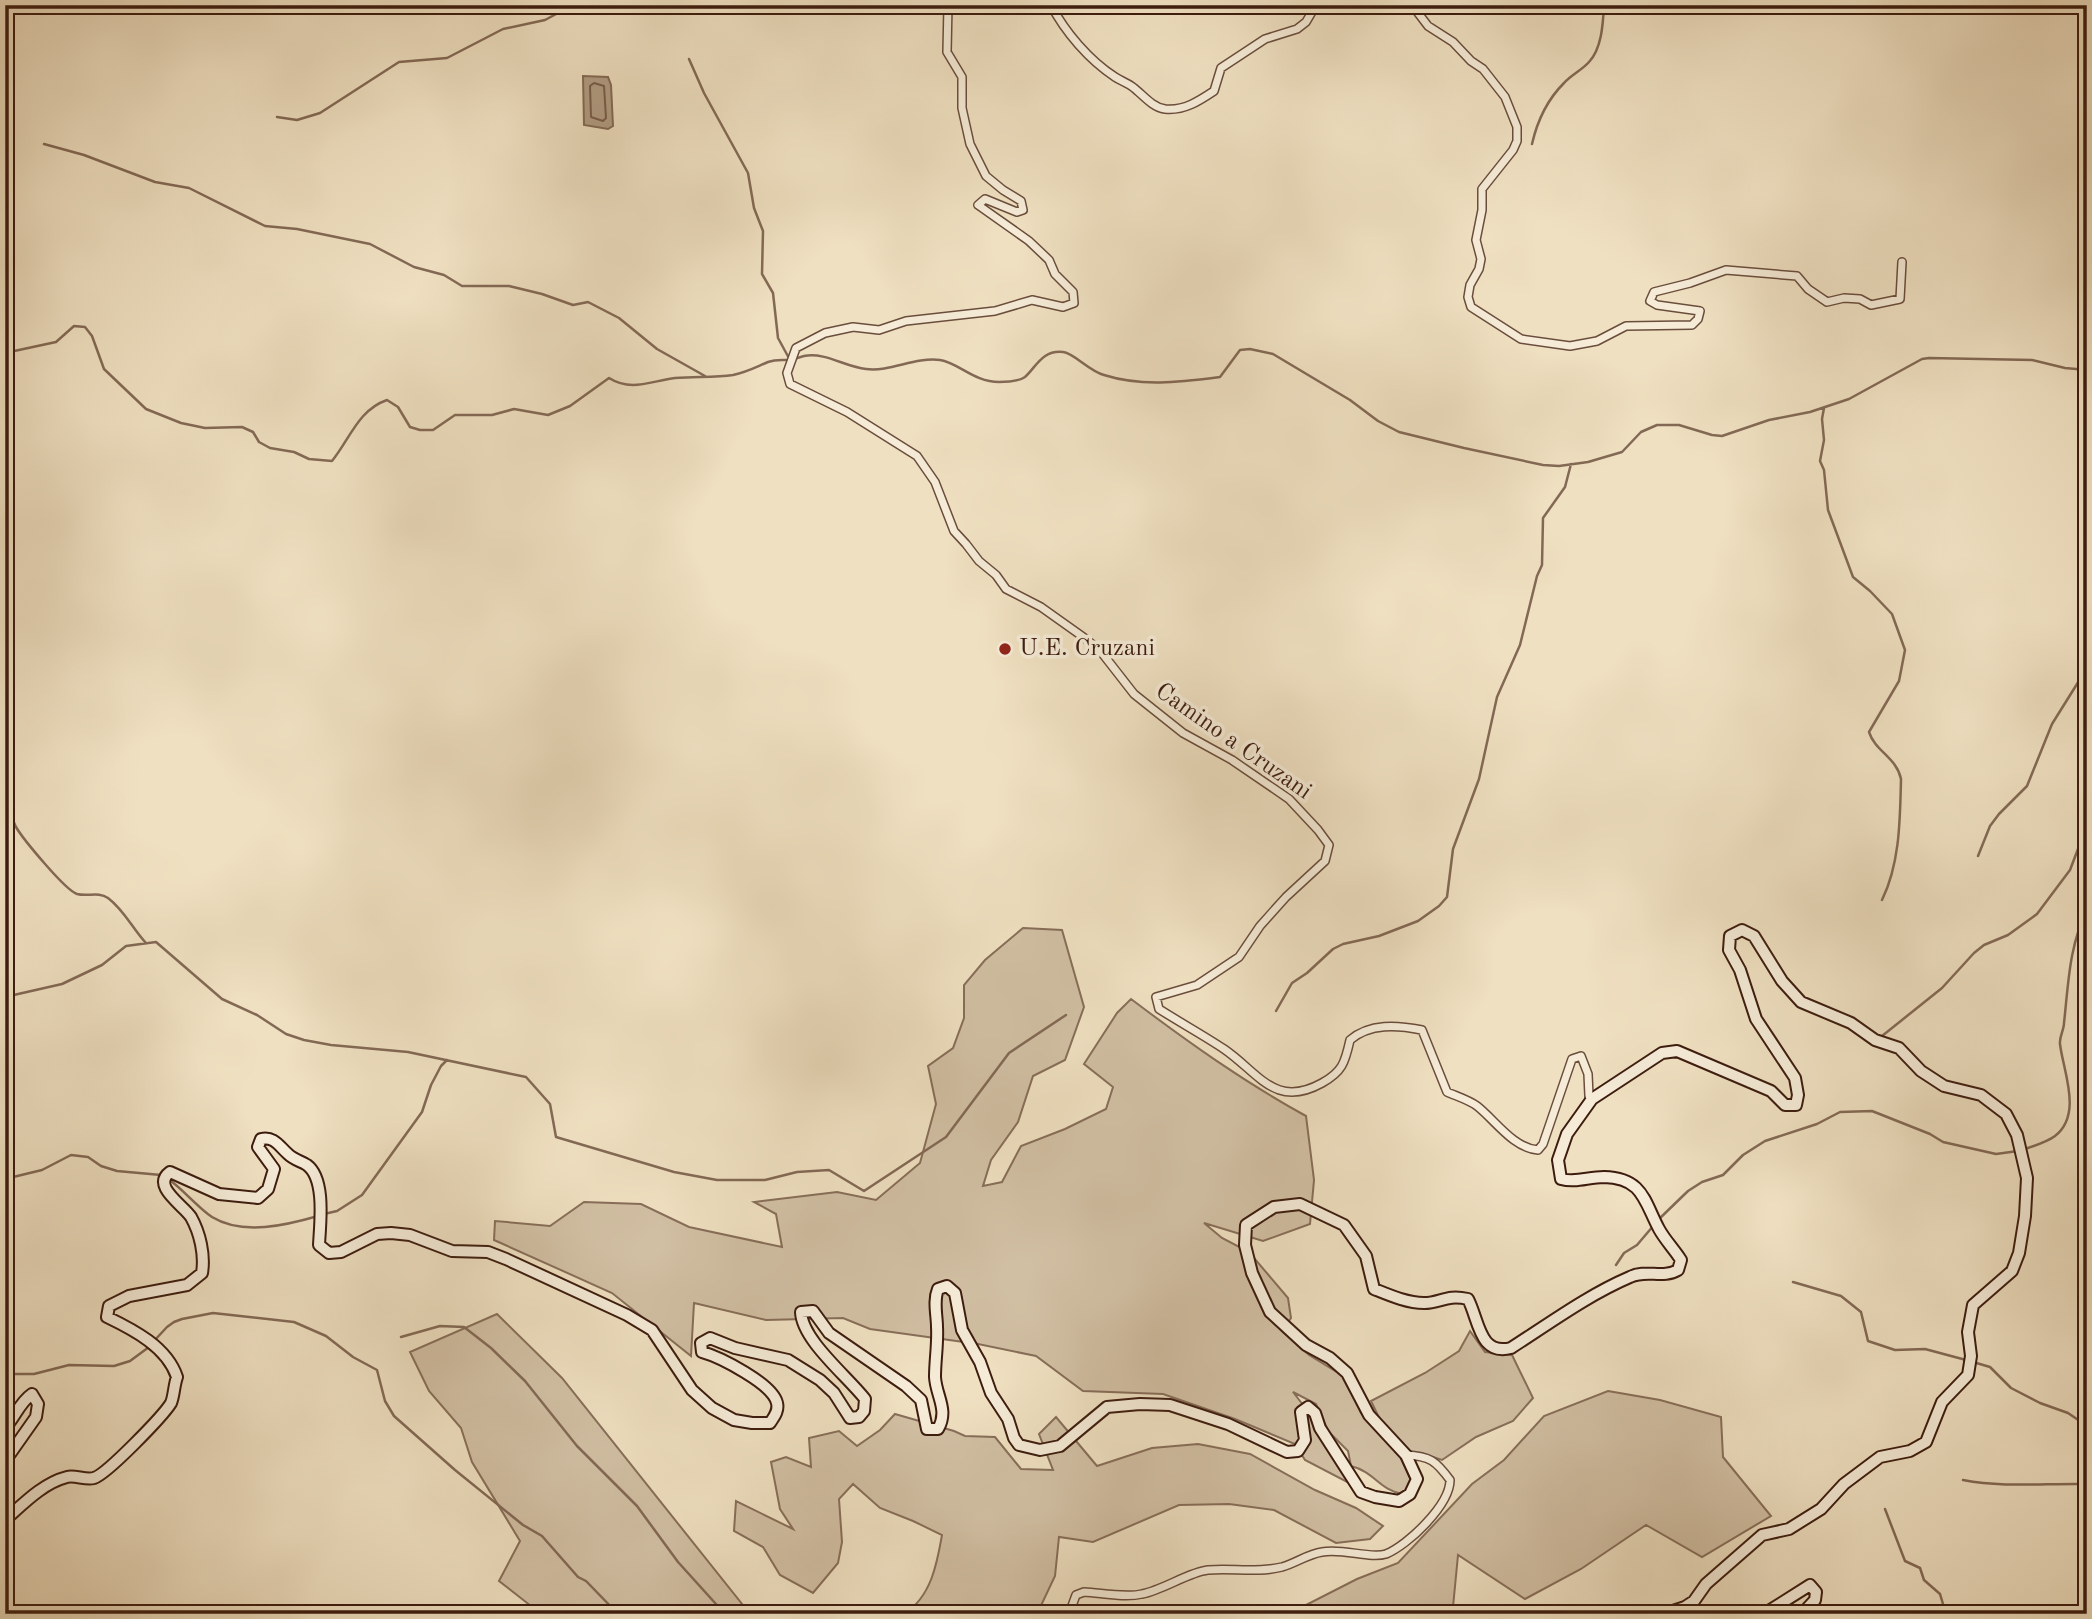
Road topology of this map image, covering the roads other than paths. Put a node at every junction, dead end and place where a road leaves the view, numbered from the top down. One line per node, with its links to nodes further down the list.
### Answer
1 (948, 5): 6 (street, Camino a Cruzani)
2 (1051, 5): 3 (street)
3 (1316, 5)
4 (1412, 5): 5 (street)
5 (1902, 262)
6 (1591, 1099): 8 (main road); 12 (main road)
7 (5, 1428): 9 (main road)
8 (1406, 1455): 10 (main road); 11 (street)
9 (5, 1461)
10 (5, 1520)
11 (1069, 1614)
12 (1664, 1614)
13 (1764, 1614): 14 (main road)
14 (1802, 1614)

